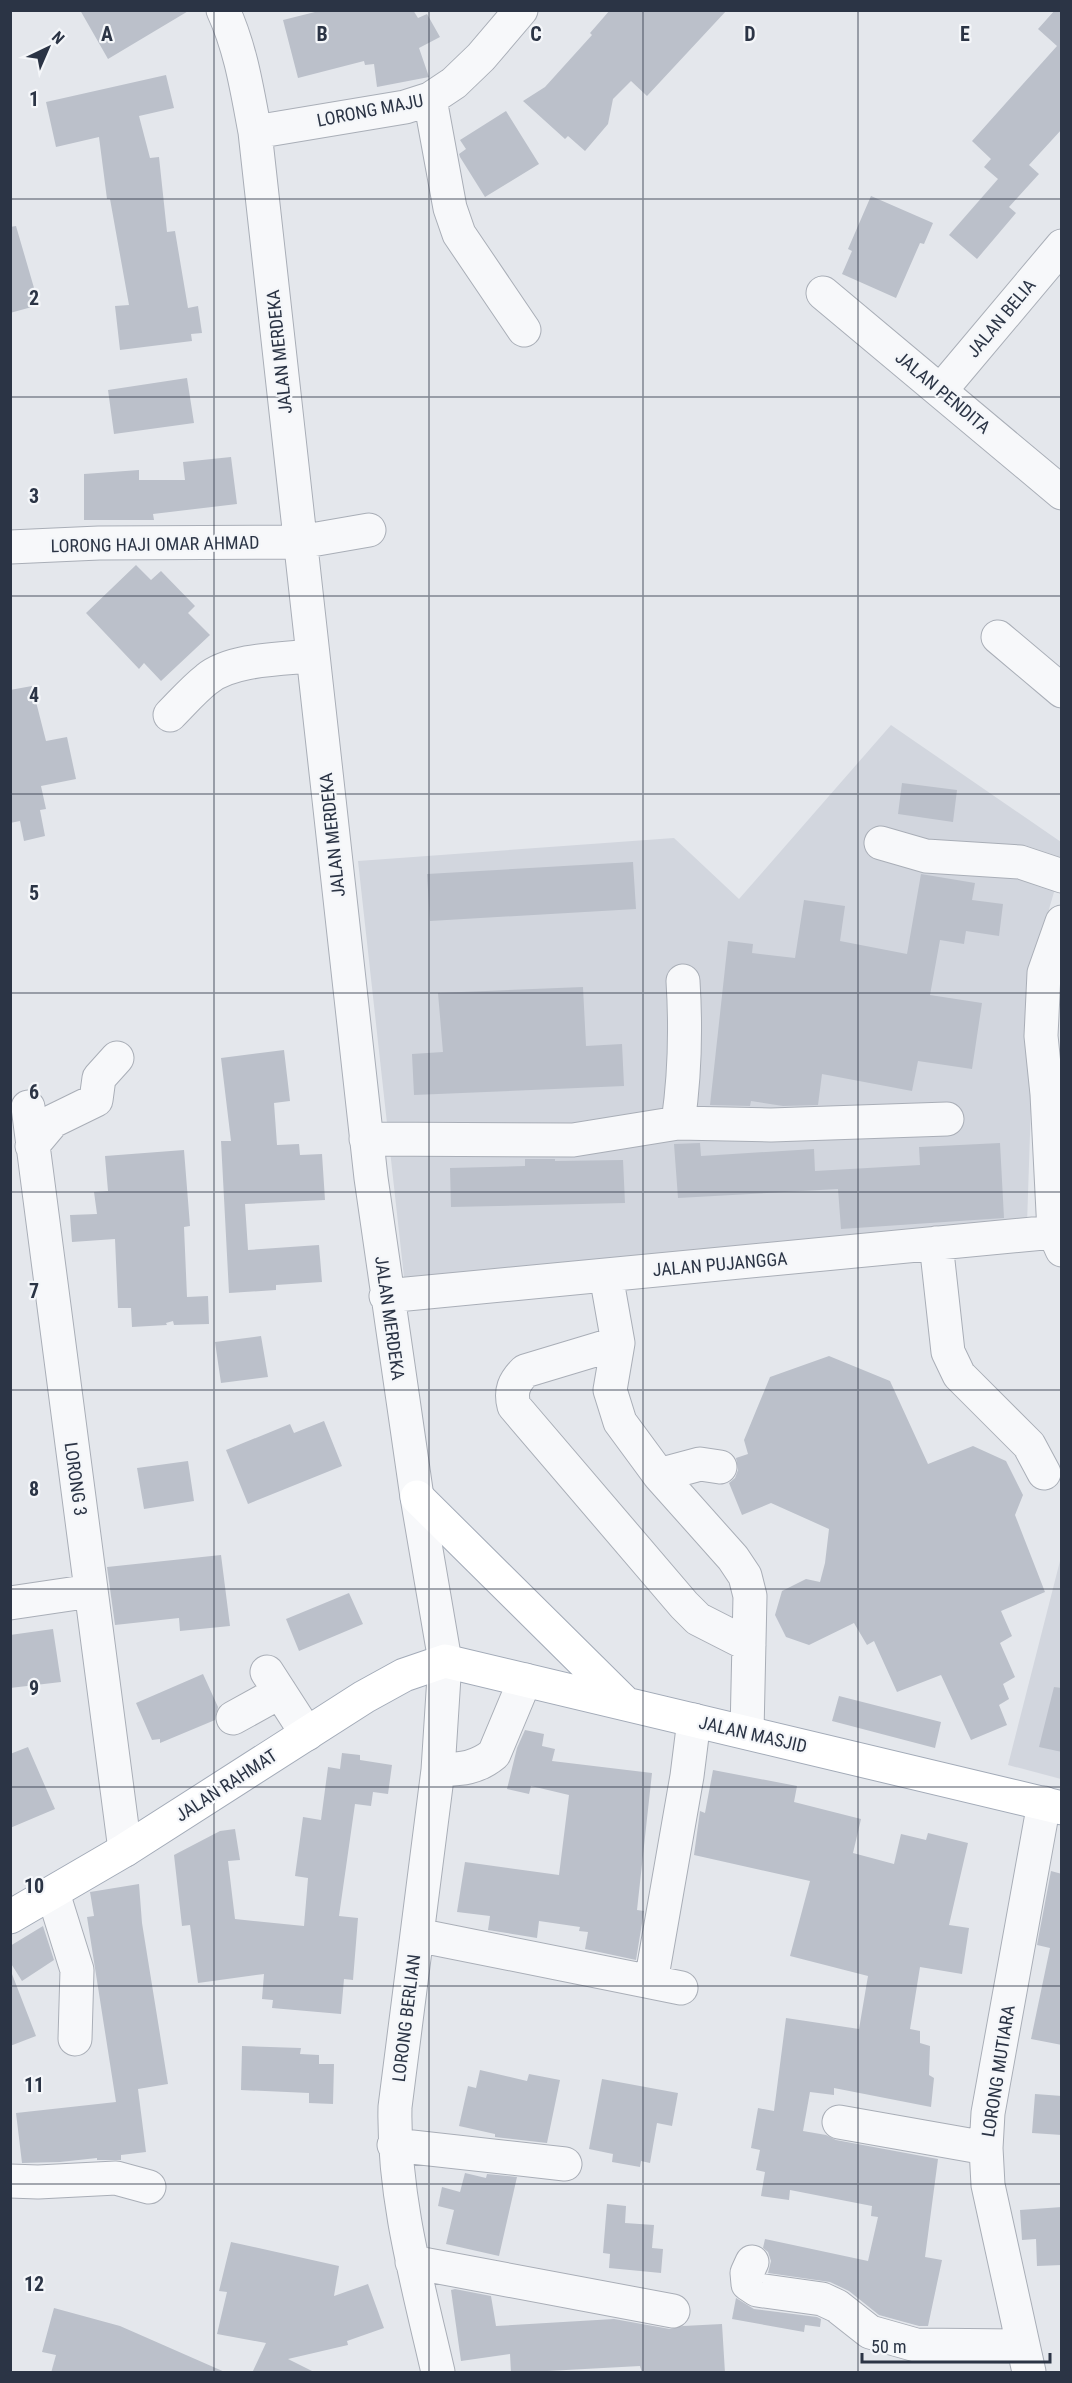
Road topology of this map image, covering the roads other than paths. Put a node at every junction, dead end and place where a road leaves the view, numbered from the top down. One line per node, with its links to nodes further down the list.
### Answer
1 (223, 10): 4 (street, JALAN MERDEKA)
2 (521, 10): 3 (street, LORONG MAJU)
3 (430, 99): 4 (street, LORONG MAJU); 7 (street)
4 (255, 132): 11 (street, JALAN MERDEKA)
5 (1062, 246): 8 (street, JALAN BELIA)
6 (823, 292): 8 (street, JALAN PENDITA)
7 (524, 330)
8 (941, 390): 9 (street, JALAN PENDITA)
9 (1062, 493)
10 (369, 530): 11 (street, LORONG HAJI OMAR AHMAD)
11 (300, 542): 12 (street, LORONG HAJI OMAR AHMAD); 14 (street, JALAN MERDEKA)
12 (10, 547)
13 (998, 637): 15 (street)
14 (312, 656): 16 (street); 25 (street, JALAN MERDEKA)
15 (1062, 692)
16 (170, 715)
17 (881, 843): 18 (street)
18 (1062, 876)
19 (1062, 922): 27 (street)
20 (683, 981): 24 (street)
21 (117, 1058): 26 (street)
22 (28, 1107): 26 (street, LORONG 3)
23 (947, 1119): 24 (street)
24 (678, 1123): 25 (street)
25 (366, 1139): 30 (street, JALAN MERDEKA)
26 (32, 1146): 36 (street, LORONG 3)
27 (1058, 1241): 28 (street, JALAN PUJANGGA)
28 (936, 1244): 29 (street, JALAN PUJANGGA); 33 (street)
29 (606, 1275): 30 (street, JALAN PUJANGGA); 31 (street)
30 (386, 1296): 35 (street, JALAN MERDEKA)
31 (618, 1343): 34 (street); 38 (street)
32 (720, 1467): 34 (street)
33 (1044, 1473)
34 (659, 1475): 38 (street)
35 (417, 1497): 39 (street, JALAN MERDEKA); 41 (main road)
36 (91, 1591): 37 (street); 48 (street, LORONG 3)
37 (10, 1603)
38 (749, 1645): 44 (street)
39 (446, 1661): 40 (main road, JALAN MASJID); 45 (main road, JALAN RAHMAT); 46 (street, LORONG BERLIAN)
40 (525, 1680): 41 (main road, JALAN MASJID); 46 (street)
41 (625, 1703): 43 (main road, JALAN MASJID)
42 (233, 1718): 45 (street)
43 (694, 1720): 44 (main road, JALAN MASJID); 51 (street)
44 (747, 1732): 47 (main road, JALAN MASJID)
45 (307, 1734): 48 (main road, JALAN RAHMAT)
46 (438, 1770): 51 (street, LORONG BERLIAN)
47 (1053, 1805): 55 (street, LORONG MUTIARA)
48 (125, 1850): 49 (main road, JALAN RAHMAT)
49 (53, 1893): 50 (main road, JALAN RAHMAT); 52 (street)
50 (10, 1917)
51 (417, 1935): 54 (street, LORONG BERLIAN)
52 (75, 2039)
53 (839, 2122): 55 (street)
54 (394, 2145): 56 (street); 59 (street, LORONG BERLIAN)
55 (986, 2148): 62 (street, LORONG MUTIARA)
56 (564, 2164)
57 (10, 2181): 58 (street)
58 (149, 2187)
59 (412, 2262): 61 (street); 63 (street, LORONG BERLIAN)
60 (752, 2262): 62 (street)
61 (673, 2311)
62 (1026, 2360)
63 (438, 2373)

